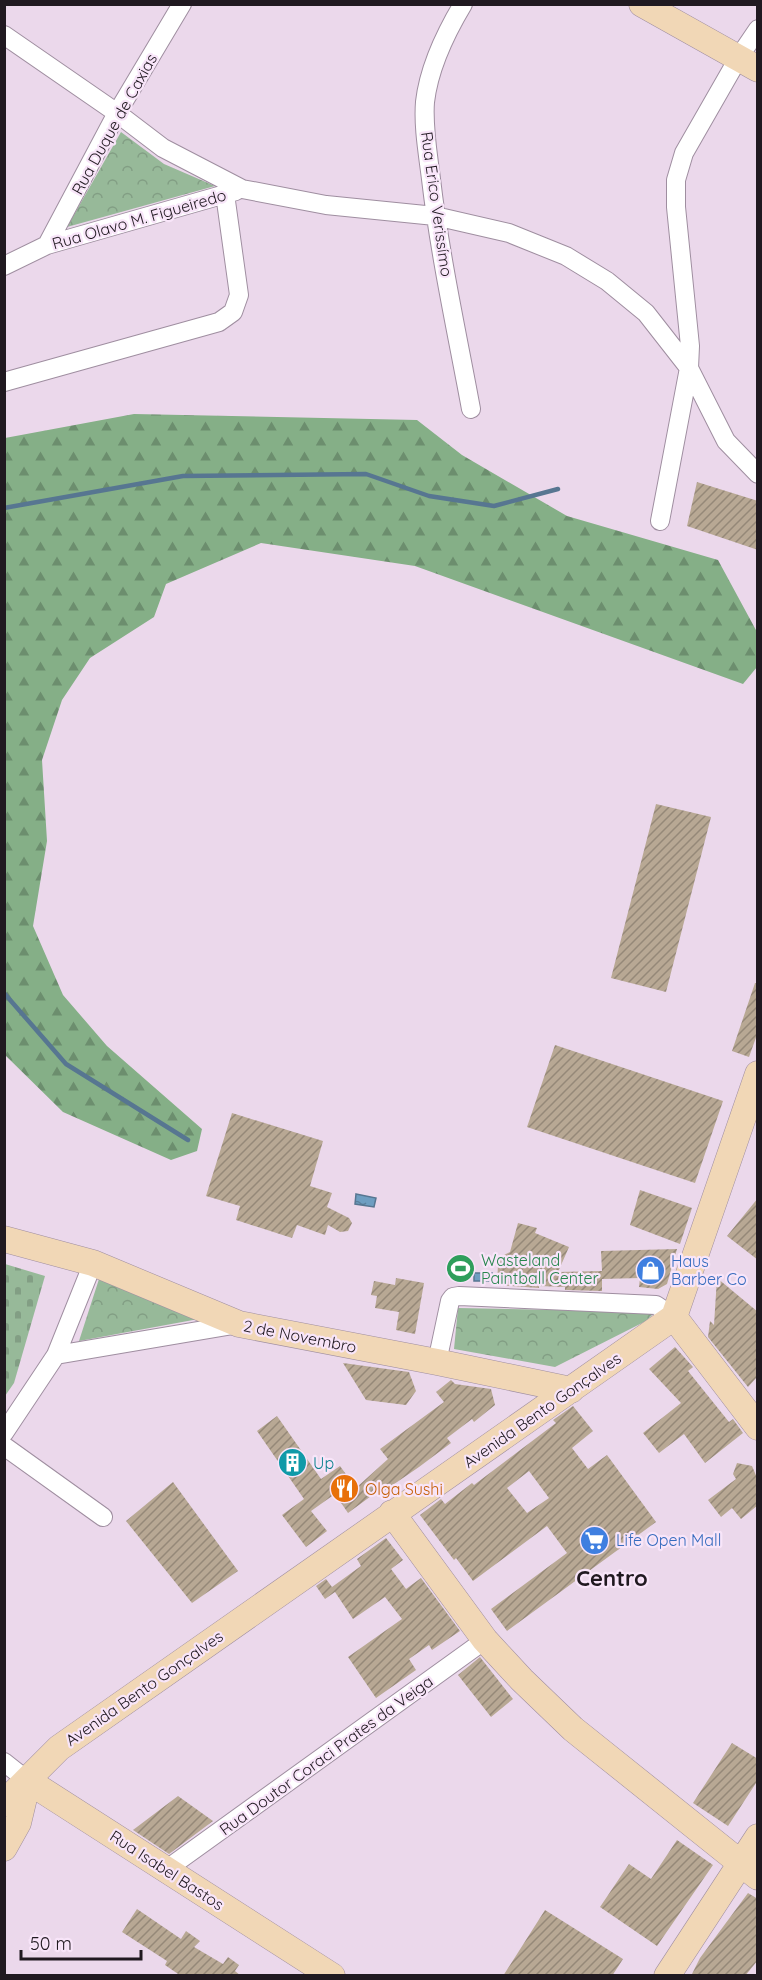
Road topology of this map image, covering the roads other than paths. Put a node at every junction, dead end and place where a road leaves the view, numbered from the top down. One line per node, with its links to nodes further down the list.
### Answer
1 (182, 4): 7 (street, Rua Duque de Caxias)
2 (463, 4): 9 (street, Rua Erico Verissímo)
3 (642, 4): 6 (street)
4 (758, 29): 6 (street)
5 (4, 35): 7 (street)
6 (748, 63): 12 (street)
7 (117, 114): 8 (street); 10 (street, Rua Duque de Caxias)
8 (234, 191): 9 (street); 10 (street, Rua Olavo M. Figueiredo); 13 (street)
9 (435, 216): 12 (street); 15 (street, Rua Erico Verissímo)
10 (47, 245): 11 (street, Rua Olavo M. Figueiredo)
11 (4, 266)
12 (689, 368): 14 (street); 16 (street)
13 (4, 382)
14 (702, 394): 16 (street); 17 (street)
15 (471, 409)
16 (680, 415): 18 (street)
17 (758, 474)
18 (660, 521)
19 (758, 1074): 22 (street)
20 (4, 1239): 21 (street, 2 de Novembro)
21 (93, 1263): 23 (street, 2 de Novembro); 24 (street)
22 (674, 1317): 25 (street); 26 (street, Avenida Bento Gonçalves); 27 (street)
23 (238, 1324): 24 (street); 25 (street, 2 de Novembro)
24 (56, 1355): 28 (street)
25 (437, 1362): 26 (street, 2 de Novembro)
26 (571, 1390): 30 (street, Avenida Bento Gonçalves)
27 (756, 1420)
28 (4, 1433)
29 (4, 1446): 31 (street)
30 (392, 1513): 32 (street); 34 (street, Avenida Bento Gonçalves)
31 (103, 1516)
32 (485, 1641): 38 (street, Rua Doutor Coraci Prates da Veiga); 39 (street)
33 (4, 1762): 34 (street, Rua Isabel Bastos)
34 (28, 1781): 35 (street, Avenida Bento Gonçalves); 37 (street, Avenida Bento Gonçalves); 38 (street, Rua Isabel Bastos)
35 (4, 1803)
36 (758, 1837): 39 (street)
37 (4, 1848)
38 (167, 1869): 40 (street, Rua Isabel Bastos)
39 (749, 1870): 41 (street)
40 (332, 1976)
41 (667, 1976)

